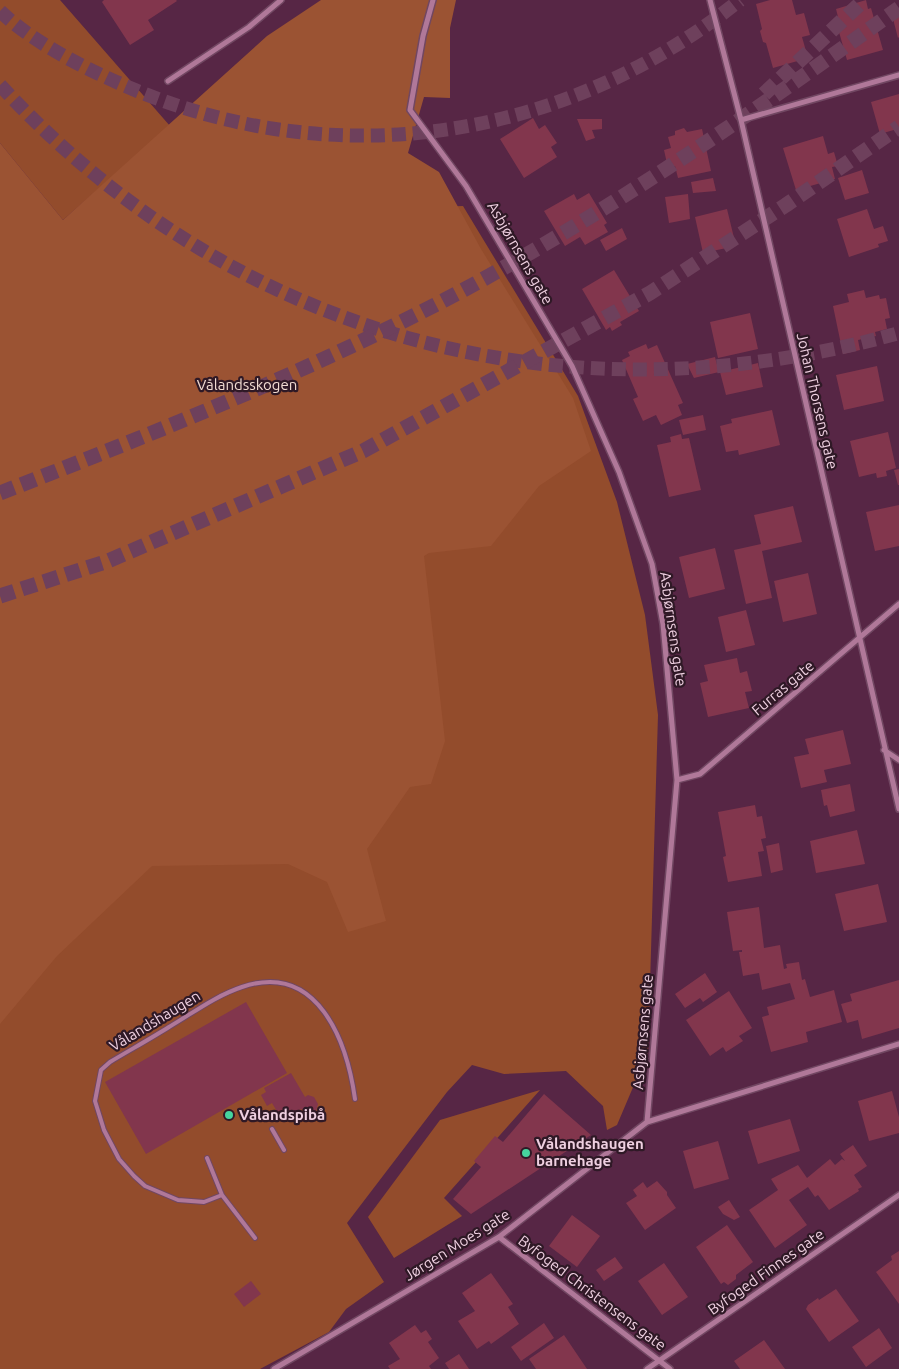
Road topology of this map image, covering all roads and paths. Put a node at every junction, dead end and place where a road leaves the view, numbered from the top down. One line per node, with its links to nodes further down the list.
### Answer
1 (281, 0): 5 (street)
2 (433, 0): 11 (street, Asbjørnsens gate)
3 (710, 0): 6 (street, Johan Thorsens gate)
4 (899, 75): 6 (street)
5 (168, 81)
6 (741, 120): 8 (street, Johan Thorsens gate)
7 (899, 604): 8 (street, Furras gate)
8 (859, 640): 9 (street, Johan Thorsens gate); 11 (street, Furras gate)
9 (884, 750): 10 (street); 12 (street, Johan Thorsens gate)
10 (899, 760)
11 (677, 780): 15 (street, Asbjørnsens gate)
12 (899, 809)
13 (899, 1044): 15 (street, Jørgen Moes gate)
14 (355, 1099): 19 (lane, Vålandshaugen)
15 (647, 1122): 21 (street, Jørgen Moes gate)
16 (272, 1129): 17 (lane)
17 (284, 1150)
18 (207, 1158): 19 (lane)
19 (222, 1195): 22 (lane)
20 (899, 1195): 23 (street, Byfoged Finnes gate)
21 (498, 1237): 23 (street, Byfoged Christensens gate); 24 (street, Jørgen Moes gate)
22 (255, 1238)
23 (660, 1359): 25 (street, Byfoged Finnes gate); 26 (street, Byfoged Christensens gate)
24 (274, 1369)
25 (647, 1369)
26 (670, 1369)

